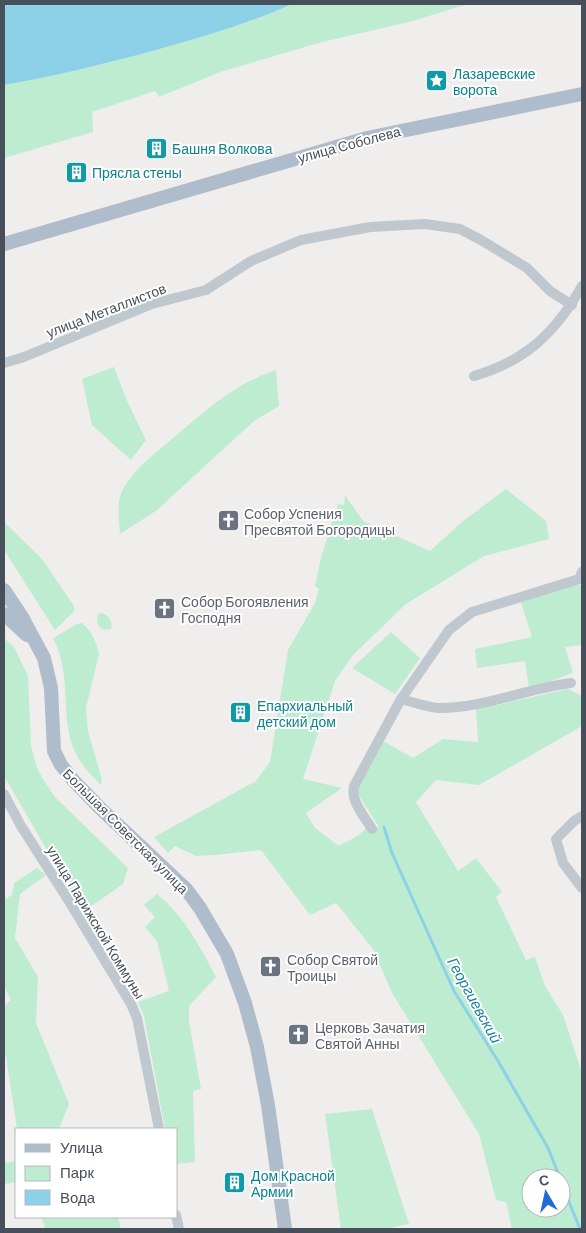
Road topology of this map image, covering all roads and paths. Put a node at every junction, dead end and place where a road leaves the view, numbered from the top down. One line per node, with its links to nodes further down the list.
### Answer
1 (582, 94): 2 (main road, улица Соболева)
2 (4, 244)
3 (582, 286): 4 (street)
4 (572, 305): 5 (street, улица Металлистов); 6 (street)
5 (4, 363)
6 (474, 376)
7 (582, 572): 12 (street)
8 (4, 590): 10 (main road)
9 (4, 614): 10 (main road, Большая Советская улица)
10 (38, 646): 18 (main road, Большая Советская улица)
11 (571, 683): 12 (street)
12 (401, 699): 15 (street)
13 (4, 794): 17 (street, улица Парижской Коммуны)
14 (582, 816): 16 (street)
15 (372, 829)
16 (582, 888)
17 (159, 1128)
18 (285, 1229)

